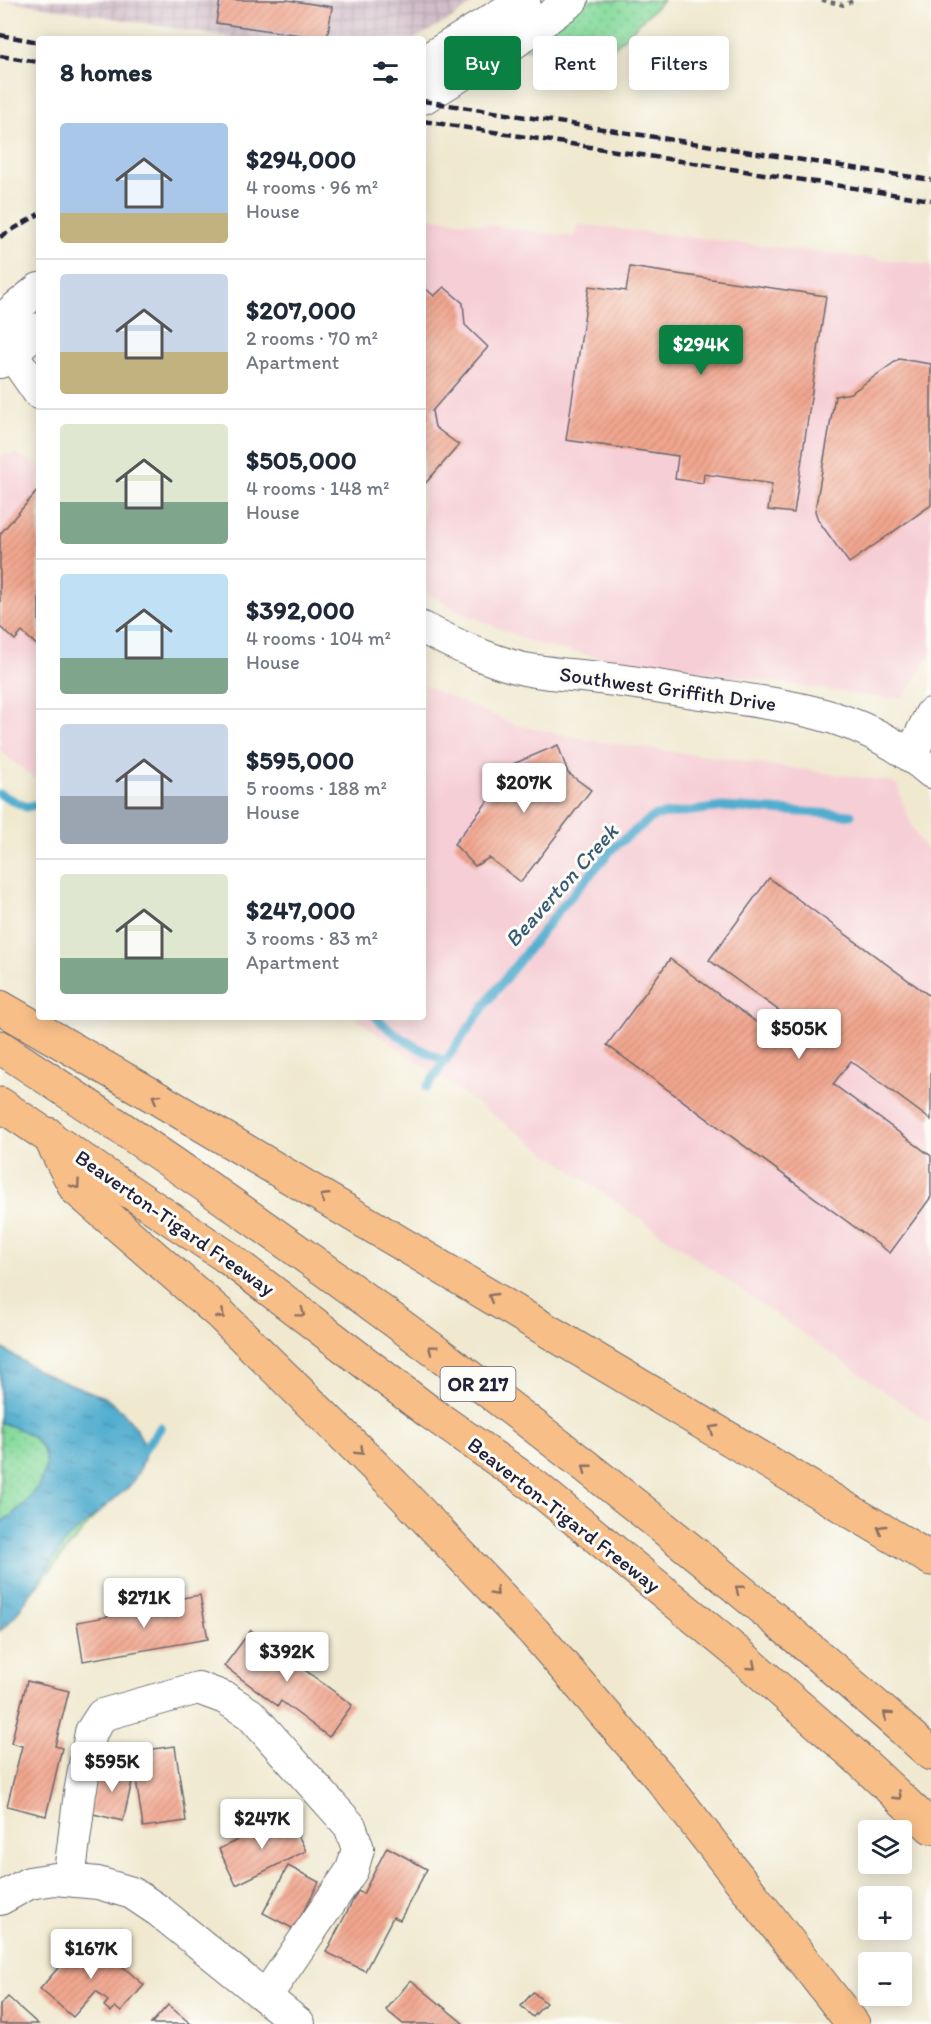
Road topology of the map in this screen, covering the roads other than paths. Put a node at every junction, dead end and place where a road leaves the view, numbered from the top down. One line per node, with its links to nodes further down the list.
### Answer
1 (524, 0): 3 (street)
2 (572, 0): 4 (street)
3 (426, 60)
4 (426, 96)
5 (36, 291): 6 (street)
6 (0, 321)
7 (36, 331): 8 (street)
8 (4, 350): 9 (street)
9 (36, 389)
10 (426, 630): 12 (street, Southwest Griffith Drive)
11 (931, 714): 12 (street, Southwest Griffith Drive)
12 (921, 764)
13 (0, 1007): 17 (highway, one-way to 13)
14 (0, 1047): 18 (highway, OR 217, one-way to 14)
15 (0, 1104): 16 (highway, Beaverton-Tigard Freeway / OR 217)
16 (48, 1134): 19 (highway, Beaverton-Tigard Freeway / OR 217, one-way to 19); 24 (highway, one-way to 24)
17 (931, 1559)
18 (931, 1754)
19 (931, 1827)
20 (69, 1880): 21 (street); 22 (street); 22 (street)
21 (0, 1899)
22 (267, 1996): 23 (street)
23 (299, 2024)
24 (853, 2024)

